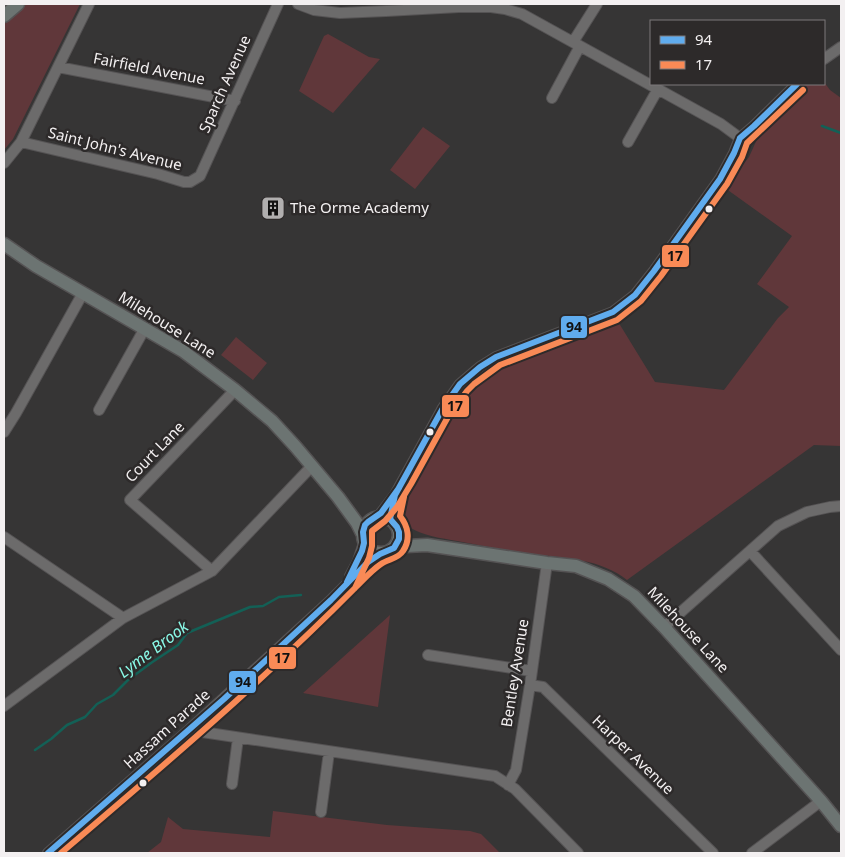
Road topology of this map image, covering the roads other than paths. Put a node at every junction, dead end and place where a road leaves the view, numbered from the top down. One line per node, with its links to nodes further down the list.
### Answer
1 (18, 4): 9 (main road)
2 (89, 4): 13 (street)
3 (278, 4): 19 (street, Sparch Avenue)
4 (298, 4): 8 (street)
5 (597, 4): 10 (street)
6 (460, 5): 7 (street); 8 (street)
7 (490, 5): 10 (street)
8 (384, 8)
9 (4, 16)
10 (577, 44): 14 (street); 18 (street)
11 (841, 47): 12 (street)
12 (825, 58)
13 (58, 68): 19 (street, Fairfield Avenue); 21 (street)
14 (650, 85)
15 (651, 85): 17 (street)
16 (796, 85): 20 (street)
17 (658, 89): 20 (street); 22 (street)
18 (552, 98)
19 (235, 101): 24 (street, Sparch Avenue)
20 (740, 138): 34 (street)
21 (21, 142): 23 (street); 24 (street, Saint John's Avenue)
22 (628, 142)
23 (4, 163)
24 (200, 176)
25 (4, 244): 26 (main road, Milehouse Lane)
26 (83, 293): 27 (main road, Milehouse Lane); 30 (street)
27 (145, 328): 28 (main road, Milehouse Lane); 29 (street)
28 (235, 390): 31 (main road, Milehouse Lane); 41 (street, Court Lane)
29 (99, 410)
30 (4, 432)
31 (312, 466): 32 (main road, Milehouse Lane); 41 (street)
32 (338, 497): 34 (main road, Milehouse Lane); 36 (main road, Milehouse Lane)
33 (841, 506): 39 (street)
34 (384, 521): 36 (main road); 37 (main road, Milehouse Lane); 38 (main road)
35 (4, 537): 43 (street)
36 (363, 538): 38 (main road); 42 (street, Hassam Parade)
37 (427, 545): 38 (main road, Milehouse Lane); 40 (main road, Milehouse Lane)
38 (387, 551): 42 (street, Hassam Parade)
39 (750, 551): 44 (street); 45 (street)
40 (546, 563): 44 (main road, Milehouse Lane); 47 (street, Bentley Avenue)
41 (212, 571): 43 (street)
42 (347, 584): 50 (street, Hassam Parade)
43 (123, 618): 49 (street)
44 (664, 627): 55 (main road, Milehouse Lane)
45 (841, 650)
46 (428, 655): 47 (street)
47 (532, 670): 48 (street, Bentley Avenue)
48 (530, 685): 54 (street, Bentley Avenue); 60 (street, Harper Avenue)
49 (4, 706)
50 (189, 730): 51 (street); 58 (street, Hassam Parade)
51 (238, 738): 52 (street); 53 (street)
52 (329, 752): 54 (street); 56 (street)
53 (232, 784)
54 (508, 785): 59 (street)
55 (821, 801): 57 (main road, Milehouse Lane); 61 (street)
56 (321, 812)
57 (841, 826)
58 (48, 853)
59 (578, 853)
60 (713, 853)
61 (752, 853)

